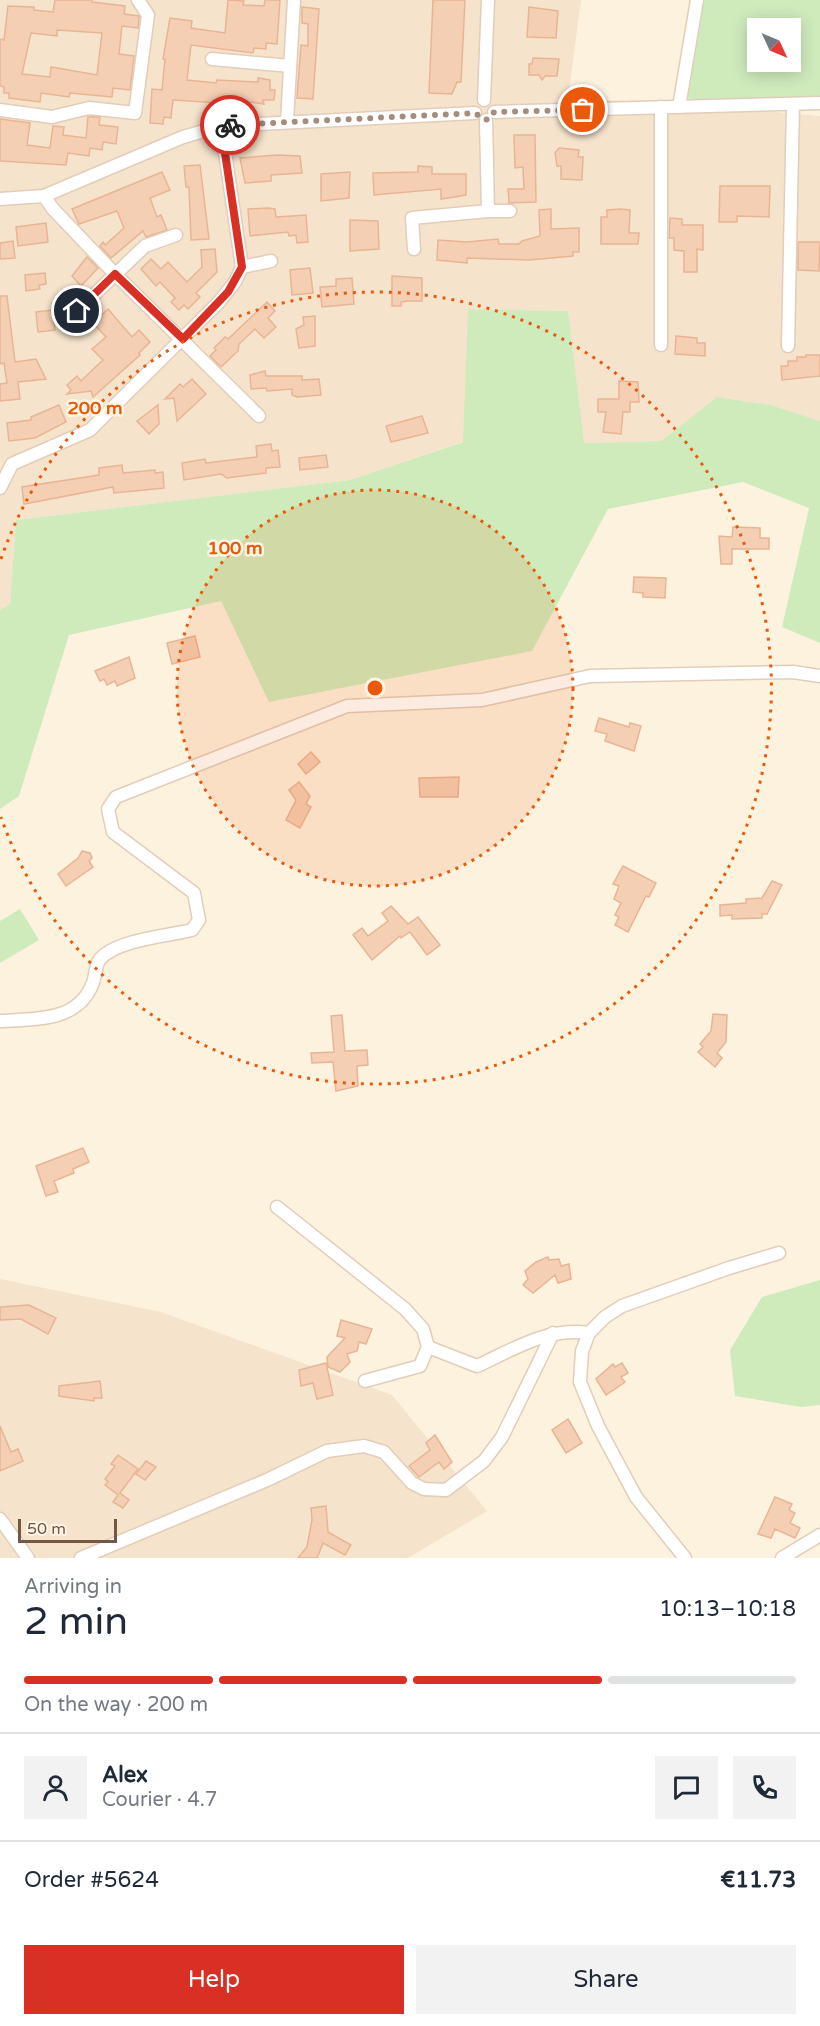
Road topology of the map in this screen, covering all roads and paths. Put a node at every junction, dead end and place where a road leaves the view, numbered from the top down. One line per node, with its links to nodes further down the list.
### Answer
1 (138, 0): 11 (street)
2 (294, 0): 6 (street)
3 (488, 0): 12 (street)
4 (697, 0): 10 (street)
5 (212, 59): 6 (street)
6 (290, 66): 13 (street)
7 (820, 103): 8 (street)
8 (793, 104): 10 (street); 27 (street)
9 (661, 107): 10 (street); 12 (street); 26 (street)
10 (679, 107)
11 (0, 110)
12 (485, 115): 13 (street); 17 (street)
13 (287, 121): 14 (street)
14 (221, 126): 15 (street); 22 (street)
15 (44, 196): 16 (street); 23 (street)
16 (0, 199)
17 (488, 211): 18 (street); 20 (street)
18 (510, 211)
19 (176, 235): 23 (street)
20 (414, 249)
21 (271, 261): 22 (street)
22 (242, 267): 25 (street)
23 (115, 274): 24 (street); 25 (street)
24 (77, 311)
25 (183, 339): 28 (street); 29 (street)
26 (661, 345)
27 (788, 346)
28 (259, 416)
29 (0, 488)
30 (820, 676): 31 (street)
31 (0, 1021)
32 (277, 1207): 36 (street)
33 (779, 1252): 35 (street)
34 (553, 1333): 35 (street); 36 (street); 41 (street)
35 (589, 1333): 42 (street)
36 (428, 1347): 37 (street)
37 (365, 1381)
38 (0, 1520): 40 (street)
39 (820, 1535): 43 (street)
40 (28, 1558)
41 (81, 1558)
42 (685, 1558)
43 (782, 1558)

